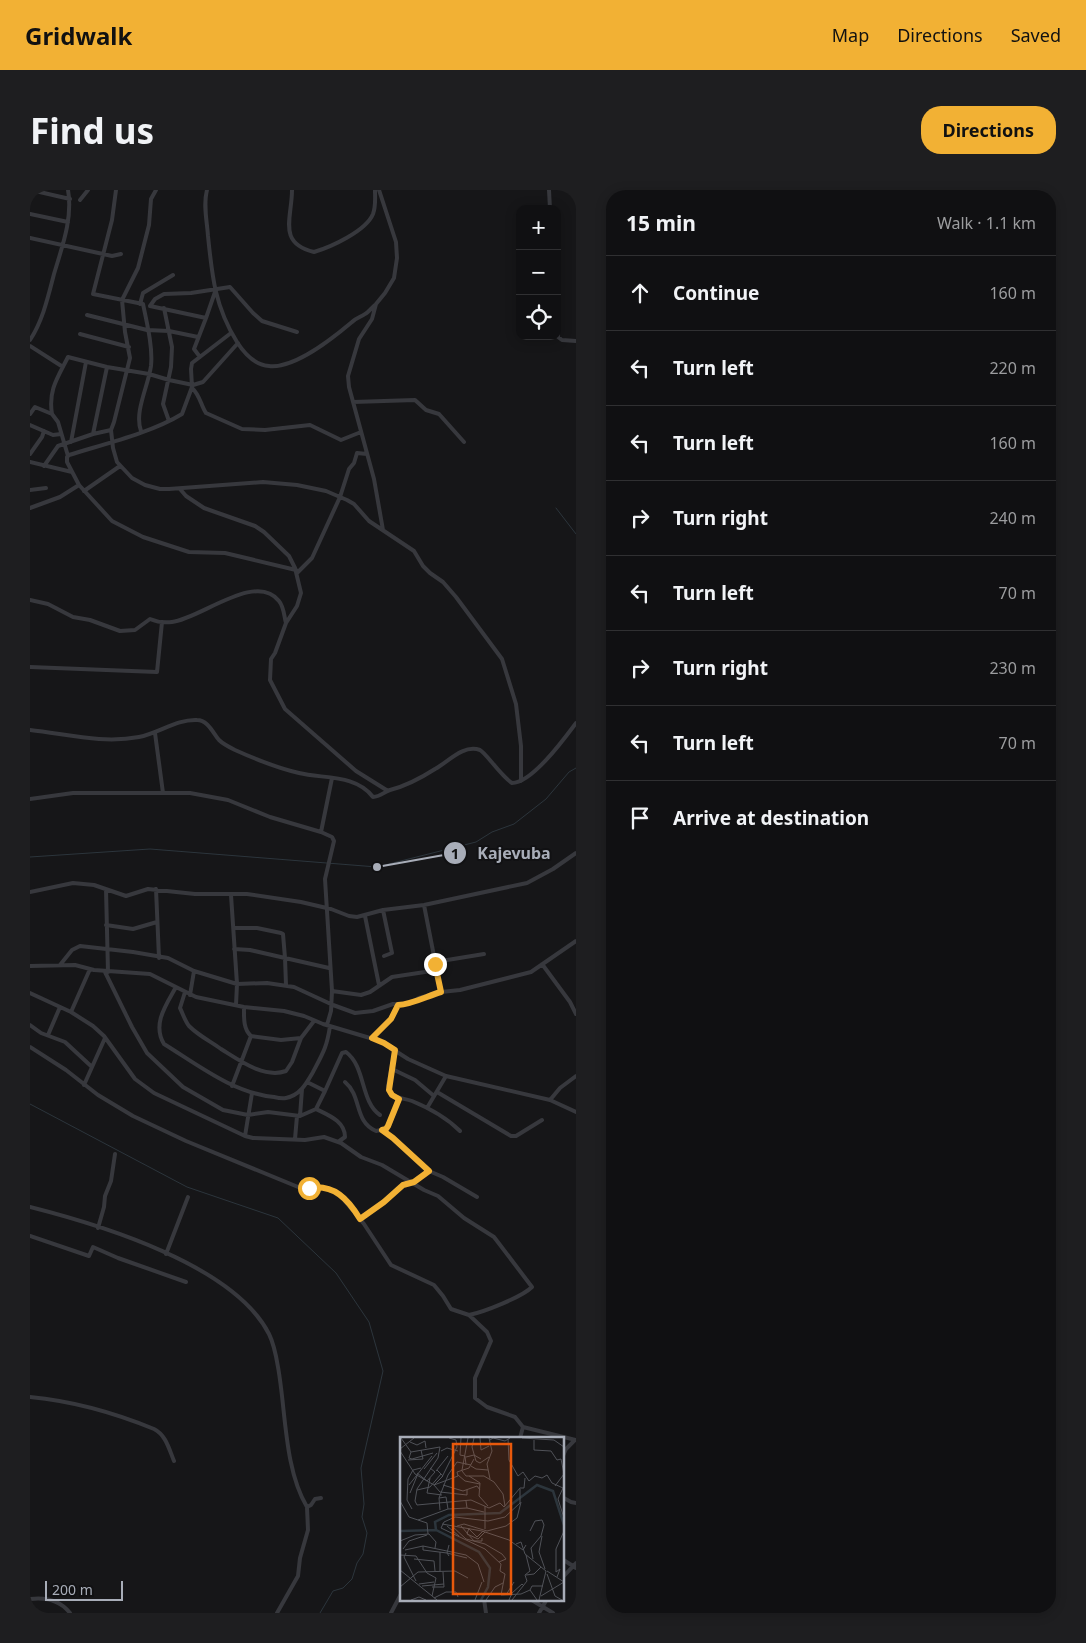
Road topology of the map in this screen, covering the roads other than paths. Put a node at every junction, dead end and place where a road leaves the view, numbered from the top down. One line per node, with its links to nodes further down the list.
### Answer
1 (31, 190): 11 (street)
2 (68, 190): 11 (street)
3 (88, 190): 12 (street)
4 (116, 190): 18 (street)
5 (156, 190): 22 (street)
6 (207, 190): 21 (street)
7 (292, 190): 8 (street)
8 (375, 190)
9 (379, 190): 24 (street)
10 (550, 190): 13 (street)
11 (70, 199): 15 (street)
12 (80, 200)
13 (550, 205)
14 (30, 214): 15 (street)
15 (68, 222): 17 (street)
16 (30, 238): 17 (street)
17 (63, 246): 18 (street); 37 (street)
18 (103, 254): 19 (street); 22 (street)
19 (121, 254)
20 (173, 274): 23 (street)
21 (215, 290): 25 (street); 28 (street); 32 (street); 33 (street)
22 (122, 300): 23 (street); 29 (street)
23 (141, 304): 25 (street); 30 (street)
24 (376, 304): 39 (street); 50 (street)
25 (150, 306): 26 (street)
26 (164, 308): 28 (street); 31 (street)
27 (87, 315): 29 (street)
28 (206, 318): 35 (street)
29 (124, 324): 30 (street); 41 (street)
30 (147, 330): 31 (street); 47 (street)
31 (169, 330): 35 (street); 48 (street)
32 (297, 332)
33 (231, 333): 39 (street); 42 (street)
34 (80, 334): 41 (street)
35 (198, 338): 42 (street)
36 (561, 339): 38 (street)
37 (30, 340)
38 (576, 341)
39 (238, 343): 49 (street)
40 (30, 346): 44 (street)
41 (129, 347): 46 (street)
42 (200, 356): 49 (street)
43 (86, 362): 44 (street); 45 (street); 63 (street)
44 (63, 367): 54 (street)
45 (107, 367): 46 (street); 62 (street)
46 (127, 371): 47 (street); 57 (street)
47 (149, 374): 48 (street); 59 (street)
48 (169, 380): 49 (street); 55 (street)
49 (192, 387): 55 (street); 60 (street)
50 (353, 402): 60 (street); 65 (street)
51 (30, 403): 52 (street)
52 (35, 407): 53 (street); 54 (street)
53 (30, 414)
54 (52, 414): 61 (street)
55 (169, 421): 59 (street)
56 (30, 425): 58 (street)
57 (111, 430): 62 (street); 64 (street)
58 (44, 431): 61 (street); 67 (street)
59 (141, 431): 64 (street)
60 (361, 432): 68 (street)
61 (61, 434): 66 (street)
62 (93, 434): 63 (street)
63 (71, 442): 66 (street)
64 (112, 442): 69 (street); 72 (street)
65 (464, 442)
66 (64, 444): 69 (street); 71 (street)
67 (30, 454)
68 (367, 454): 79 (street); 81 (street)
69 (68, 456): 73 (street)
70 (30, 462): 71 (street)
71 (44, 466): 73 (street)
72 (120, 466): 76 (street); 78 (street)
73 (72, 472): 74 (street)
74 (79, 485): 78 (street); 80 (street)
75 (46, 488): 77 (street)
76 (180, 489): 79 (street); 82 (street)
77 (30, 490)
78 (84, 491): 82 (street)
79 (340, 497): 81 (street); 82 (street)
80 (30, 508)
81 (383, 530): 91 (street)
82 (296, 572): 85 (street)
83 (30, 600): 84 (street)
84 (162, 622): 85 (street); 86 (street)
85 (286, 624): 92 (street)
86 (30, 667)
87 (576, 723): 91 (street)
88 (30, 730): 89 (street)
89 (154, 733): 90 (street); 93 (street)
90 (332, 778): 92 (street); 95 (street)
91 (521, 781): 92 (street)
92 (388, 791)
93 (163, 793): 94 (street); 95 (street)
94 (30, 799)
95 (321, 832): 102 (street)
96 (576, 853): 101 (street)
97 (106, 889): 98 (street); 99 (street); 106 (street)
98 (156, 889): 100 (street); 105 (street)
99 (30, 892)
100 (231, 894): 102 (street); 107 (street)
101 (424, 905): 103 (street); 115 (street)
102 (326, 908): 104 (street); 119 (street)
103 (383, 910): 104 (street); 112 (street)
104 (365, 916): 125 (street)
105 (156, 922): 106 (street); 113 (street)
106 (106, 925): 109 (street)
107 (234, 928): 110 (street); 114 (street)
108 (576, 941): 116 (street)
109 (108, 948): 113 (street); 117 (street); 123 (street)
110 (234, 949): 114 (street); 124 (street)
111 (484, 954): 115 (street)
112 (384, 956)
113 (159, 958): 122 (street)
114 (284, 958): 119 (street); 126 (street)
115 (435, 962): 121 (street)
116 (542, 964): 130 (street); 138 (street)
117 (60, 965): 118 (street); 120 (street)
118 (30, 966)
119 (329, 968): 128 (street)
120 (90, 970): 123 (street); 137 (street)
121 (438, 970): 125 (street); 130 (street)
122 (194, 971): 124 (street); 131 (street)
123 (107, 972): 127 (street); 167 (street)
124 (237, 984): 126 (street); 133 (street)
125 (379, 984): 128 (street)
126 (286, 985): 132 (street)
127 (176, 987): 131 (street); 157 (street)
128 (332, 991): 132 (street)
129 (30, 992): 135 (street)
130 (441, 992): 134 (street)
131 (188, 994): 133 (street); 149 (street)
132 (331, 1004): 134 (street); 141 (street)
133 (236, 1005): 136 (street)
134 (398, 1005): 146 (street)
135 (60, 1007): 137 (street); 142 (street)
136 (244, 1007): 139 (street); 143 (street)
137 (71, 1012): 144 (street)
138 (576, 1014)
139 (314, 1020): 141 (street); 145 (street)
140 (30, 1025): 142 (street)
141 (328, 1025): 146 (street); 154 (street)
142 (48, 1035): 150 (street)
143 (251, 1036): 145 (street); 149 (street)
144 (105, 1038): 150 (street); 173 (street)
145 (301, 1038): 149 (street)
146 (372, 1038): 148 (street)
147 (30, 1047): 156 (street)
148 (395, 1050): 151 (street); 152 (street)
149 (241, 1062): 157 (street)
150 (92, 1067): 156 (street)
151 (392, 1069): 161 (street); 162 (street)
152 (446, 1076): 161 (street); 163 (street)
153 (576, 1076): 163 (street)
154 (307, 1082): 158 (street); 159 (street)
155 (345, 1082): 171 (street)
156 (84, 1084): 182 (street)
157 (232, 1086): 160 (street)
158 (302, 1089): 160 (street); 169 (street)
159 (324, 1091): 165 (street); 168 (street)
160 (252, 1093): 167 (street)
161 (436, 1094): 164 (street); 170 (street)
162 (399, 1099): 164 (street); 171 (street)
163 (550, 1100): 166 (street)
164 (427, 1108): 172 (street)
165 (316, 1109): 169 (street); 175 (street)
166 (576, 1112)
167 (248, 1115): 169 (street); 173 (street)
168 (380, 1115)
169 (298, 1116): 174 (street)
170 (542, 1120)
171 (382, 1130): 177 (street)
172 (460, 1131)
173 (245, 1136): 174 (street)
174 (295, 1139): 175 (street)
175 (338, 1142): 178 (street)
176 (115, 1154): 183 (street)
177 (429, 1171): 178 (street); 180 (street)
178 (411, 1182): 182 (street); 187 (street)
179 (188, 1197): 185 (street)
180 (477, 1197)
181 (30, 1208): 183 (street)
182 (360, 1219): 187 (street)
183 (98, 1228): 185 (street)
184 (30, 1236): 186 (street)
185 (166, 1254): 198 (street)
186 (186, 1282)
187 (469, 1316): 189 (street)
188 (30, 1397): 194 (street)
189 (524, 1427): 190 (street); 191 (street)
190 (520, 1437)
191 (563, 1437)
192 (575, 1440): 193 (street)
193 (564, 1454)
194 (174, 1461)
195 (321, 1498): 198 (street)
196 (564, 1498): 197 (street)
197 (576, 1502)
198 (307, 1507): 208 (street)
199 (575, 1566): 200 (street)
200 (564, 1576)
201 (400, 1596): 209 (street)
202 (30, 1598): 207 (street)
203 (484, 1600): 210 (street)
204 (532, 1600): 206 (street)
205 (546, 1600): 206 (street)
206 (542, 1607): 211 (street); 212 (street)
207 (70, 1613)
208 (277, 1613)
209 (390, 1613)
210 (486, 1613)
211 (539, 1613)
212 (553, 1613)

